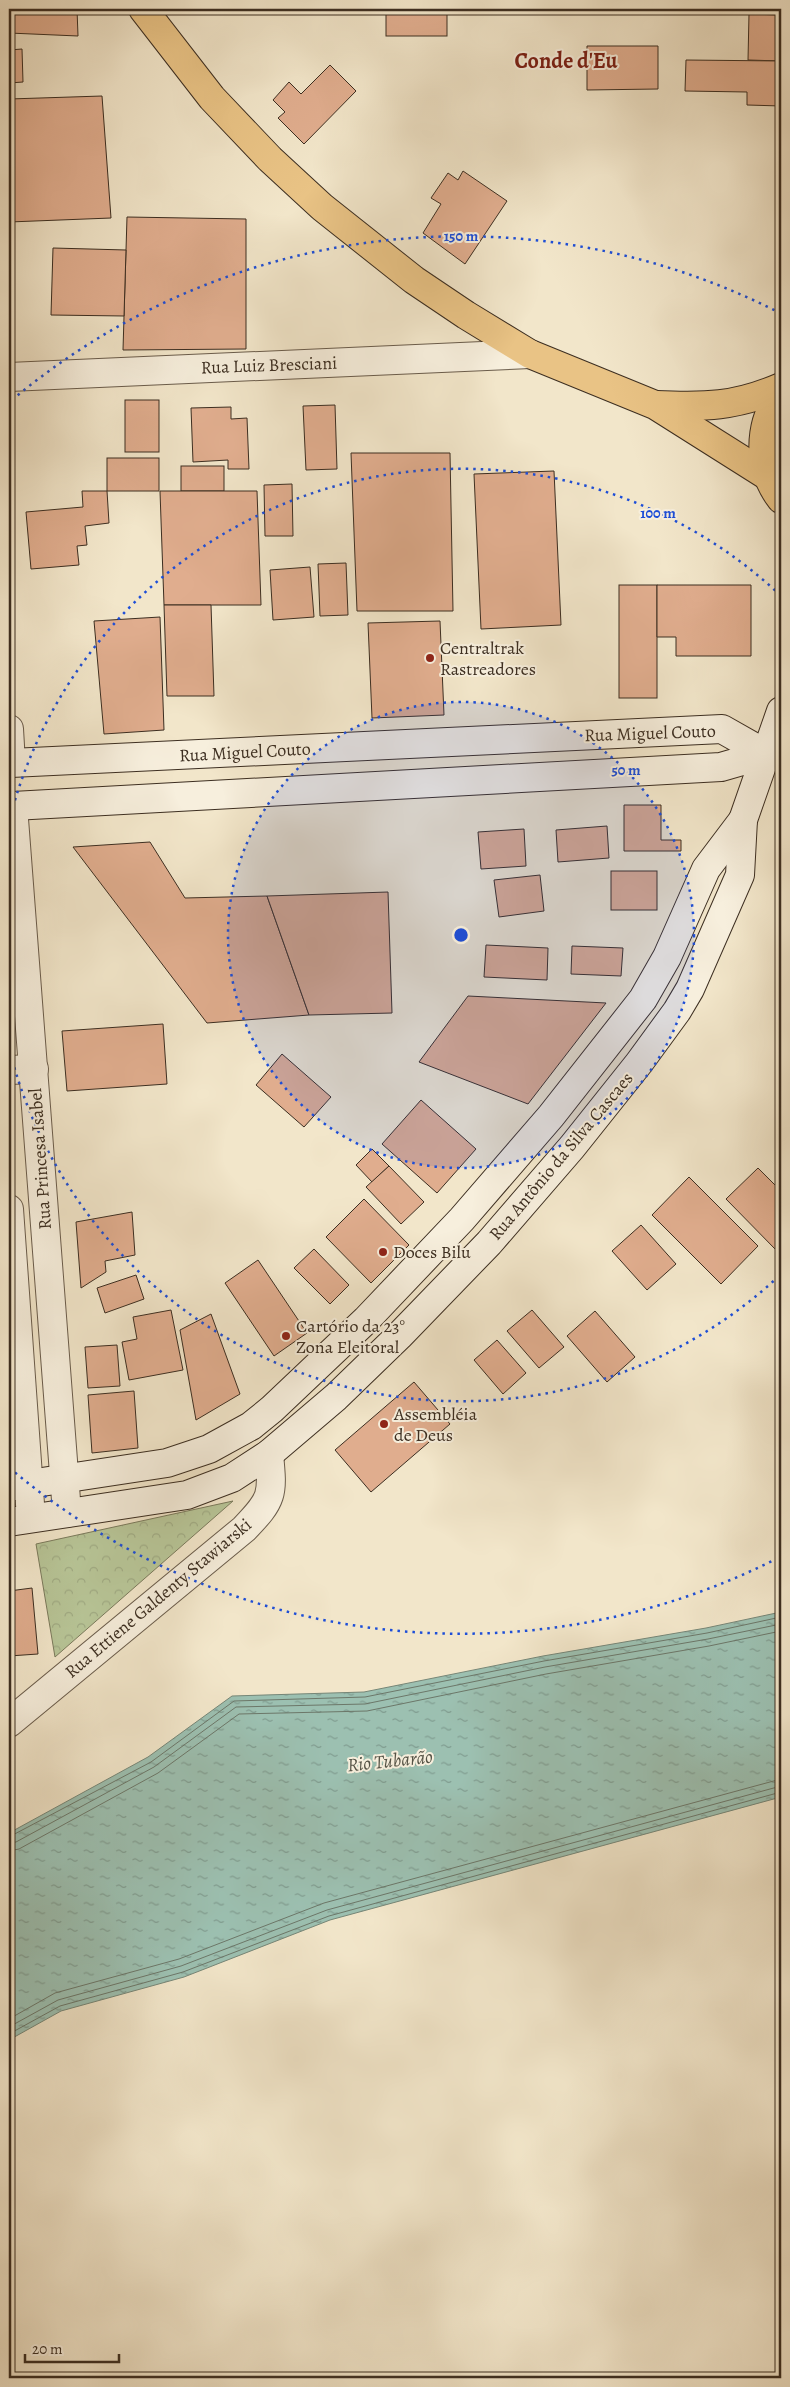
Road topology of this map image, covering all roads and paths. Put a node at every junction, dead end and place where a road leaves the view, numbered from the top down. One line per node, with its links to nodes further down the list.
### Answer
1 (144, 9): 2 (main road)
2 (530, 354): 3 (street, Rua Luiz Bresciani); 6 (main road)
3 (9, 376)
4 (781, 387): 6 (main road)
5 (781, 394): 7 (main road)
6 (654, 405): 7 (main road)
7 (775, 488)
8 (781, 711): 12 (street, Rua Antônio da Silva Cascaes)
9 (9, 729): 13 (street)
10 (326, 748): 11 (street, Rua Miguel Couto); 12 (street, Rua Miguel Couto); 14 (street)
11 (161, 756): 13 (street, Rua Miguel Couto); 15 (street)
12 (774, 757): 14 (street, Rua Miguel Couto); 17 (street, Rua Antônio da Silva Cascaes)
13 (10, 762): 16 (street)
14 (324, 789): 15 (street, Rua Miguel Couto)
15 (164, 798): 16 (street, Rua Miguel Couto)
16 (11, 807): 20 (street, Rua Princesa Isabel)
17 (743, 820): 18 (street, Rua Antônio da Silva Cascaes); 19 (street, Rua Antônio da Silva Cascaes)
18 (612, 1040): 19 (street); 22 (street, Rua Antônio da Silva Cascaes)
19 (638, 1063): 23 (street, Rua Antônio da Silva Cascaes)
20 (21, 1069): 26 (street, Rua Princesa Isabel)
21 (9, 1208): 27 (street, Rua Princesa Isabel)
22 (462, 1218): 23 (street); 24 (street, Rua Antônio da Silva Cascaes)
23 (489, 1243): 25 (street, Rua Antônio da Silva Cascaes)
24 (250, 1426): 25 (street); 26 (street, Rua Antônio da Silva Cascaes)
25 (269, 1454): 28 (street, Rua Antônio da Silva Cascaes); 30 (street, Rua Ettiene Galdenty Stawiarski)
26 (64, 1479): 27 (street, Rua Antônio da Silva Cascaes); 28 (street, Rua Princesa Isabel)
27 (19, 1486): 29 (street, Rua Princesa Isabel)
28 (67, 1513): 29 (street, Rua Antônio da Silva Cascaes)
29 (20, 1520)
30 (9, 1722)

